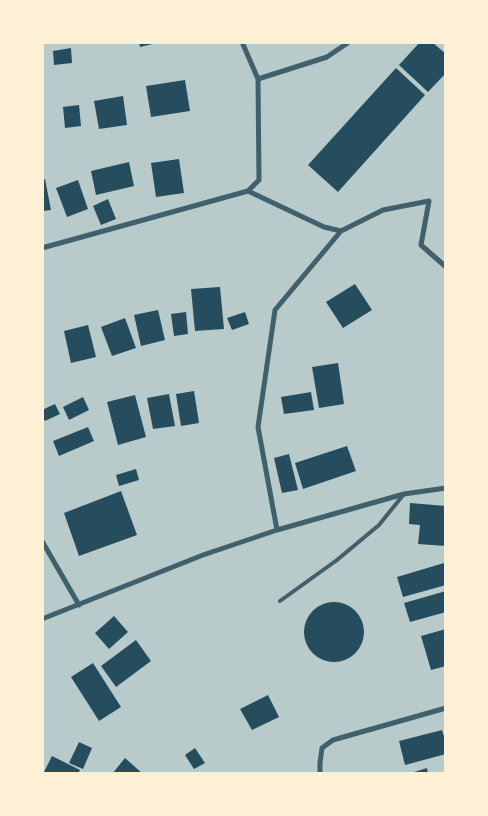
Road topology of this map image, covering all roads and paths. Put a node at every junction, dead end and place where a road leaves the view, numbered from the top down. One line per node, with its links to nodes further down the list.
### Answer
1 (242, 42): 3 (street)
2 (348, 42): 3 (street)
3 (258, 79): 4 (street)
4 (248, 191): 5 (street); 6 (street)
5 (341, 231): 7 (street); 10 (street)
6 (42, 248)
7 (446, 267)
8 (446, 488): 9 (street)
9 (404, 494): 10 (street); 12 (lane)
10 (277, 530): 13 (street)
11 (42, 541): 13 (street)
12 (280, 602)
13 (79, 605): 14 (street)
14 (42, 618)
15 (446, 708): 16 (street)
16 (320, 774)

